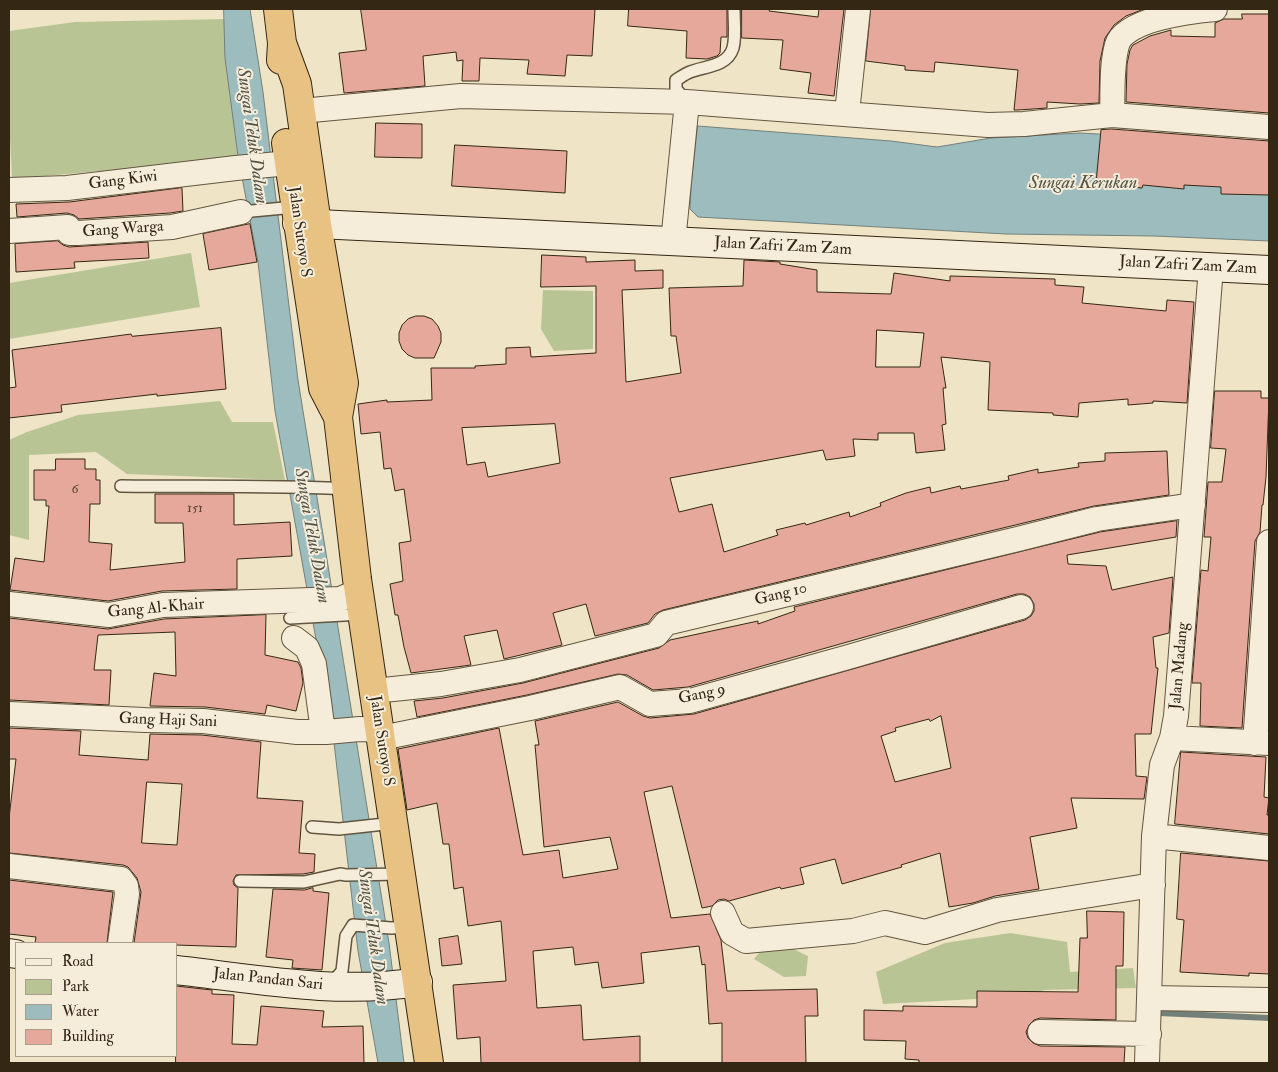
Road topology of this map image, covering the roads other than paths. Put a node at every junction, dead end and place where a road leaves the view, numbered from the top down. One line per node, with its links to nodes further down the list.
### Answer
1 (278, 9): 5 (highway, Jalan Sutoyo S)
2 (734, 9): 6 (lane)
3 (858, 9): 8 (street)
4 (1215, 9): 9 (street)
5 (282, 43): 7 (highway, Jalan Sutoyo S); 11 (highway, Jalan Sutoyo S)
6 (687, 102): 7 (street); 8 (street); 16 (street)
7 (301, 111): 14 (highway, Jalan Sutoyo S)
8 (847, 113): 9 (street)
9 (1112, 114): 10 (street)
10 (1269, 127)
11 (282, 164): 12 (street, Gang Kiwi); 14 (highway, Jalan Sutoyo S)
12 (9, 190)
13 (241, 212): 14 (lane); 15 (street, Gang Warga)
14 (297, 216): 16 (main road, Jalan Zafri Zam Zam); 20 (highway, Jalan Sutoyo S)
15 (9, 232)
16 (673, 242): 17 (main road, Jalan Zafri Zam Zam)
17 (1211, 267): 18 (main road, Jalan Zafri Zam Zam); 21 (street, Jalan Madang)
18 (1269, 270)
19 (121, 486): 20 (lane)
20 (336, 488): 24 (highway, Jalan Sutoyo S)
21 (1193, 505): 27 (street, Gang 10); 31 (street, Jalan Madang)
22 (1269, 556): 32 (street)
23 (9, 604): 26 (street, Gang Al-Khair)
24 (351, 605): 26 (street, Gang Al-Khair); 27 (highway, Jalan Sutoyo S)
25 (1021, 607): 30 (street, Gang 9)
26 (296, 615): 29 (street)
27 (374, 691): 30 (highway, Jalan Sutoyo S)
28 (9, 714): 29 (street, Gang Haji Sani)
29 (325, 732): 30 (street, Gang 9)
30 (373, 732): 33 (highway, Jalan Sutoyo S)
31 (1172, 738): 32 (street); 35 (street, Jalan Madang)
32 (1262, 743)
33 (385, 825): 34 (lane); 38 (highway, Jalan Sutoyo S)
34 (312, 827)
35 (1154, 836): 36 (street); 40 (street, Jalan Madang)
36 (1269, 848)
37 (9, 866): 43 (street)
38 (392, 874): 39 (lane); 42 (highway, Jalan Sutoyo S)
39 (240, 881)
40 (1153, 885): 41 (street); 47 (street, Jalan Madang)
41 (723, 914)
42 (400, 928): 45 (highway, Jalan Sutoyo S); 46 (lane)
43 (120, 942)
44 (178, 970): 46 (main road, Jalan Pandan Sari)
45 (408, 984): 46 (main road, Jalan Pandan Sari); 51 (highway, Jalan Sutoyo S)
46 (328, 987)
47 (1150, 998): 48 (street); 50 (street, Jalan Madang)
48 (1269, 1000)
49 (1040, 1032): 50 (street)
50 (1149, 1034): 52 (street, Jalan Madang)
51 (429, 1063)
52 (1147, 1063)

